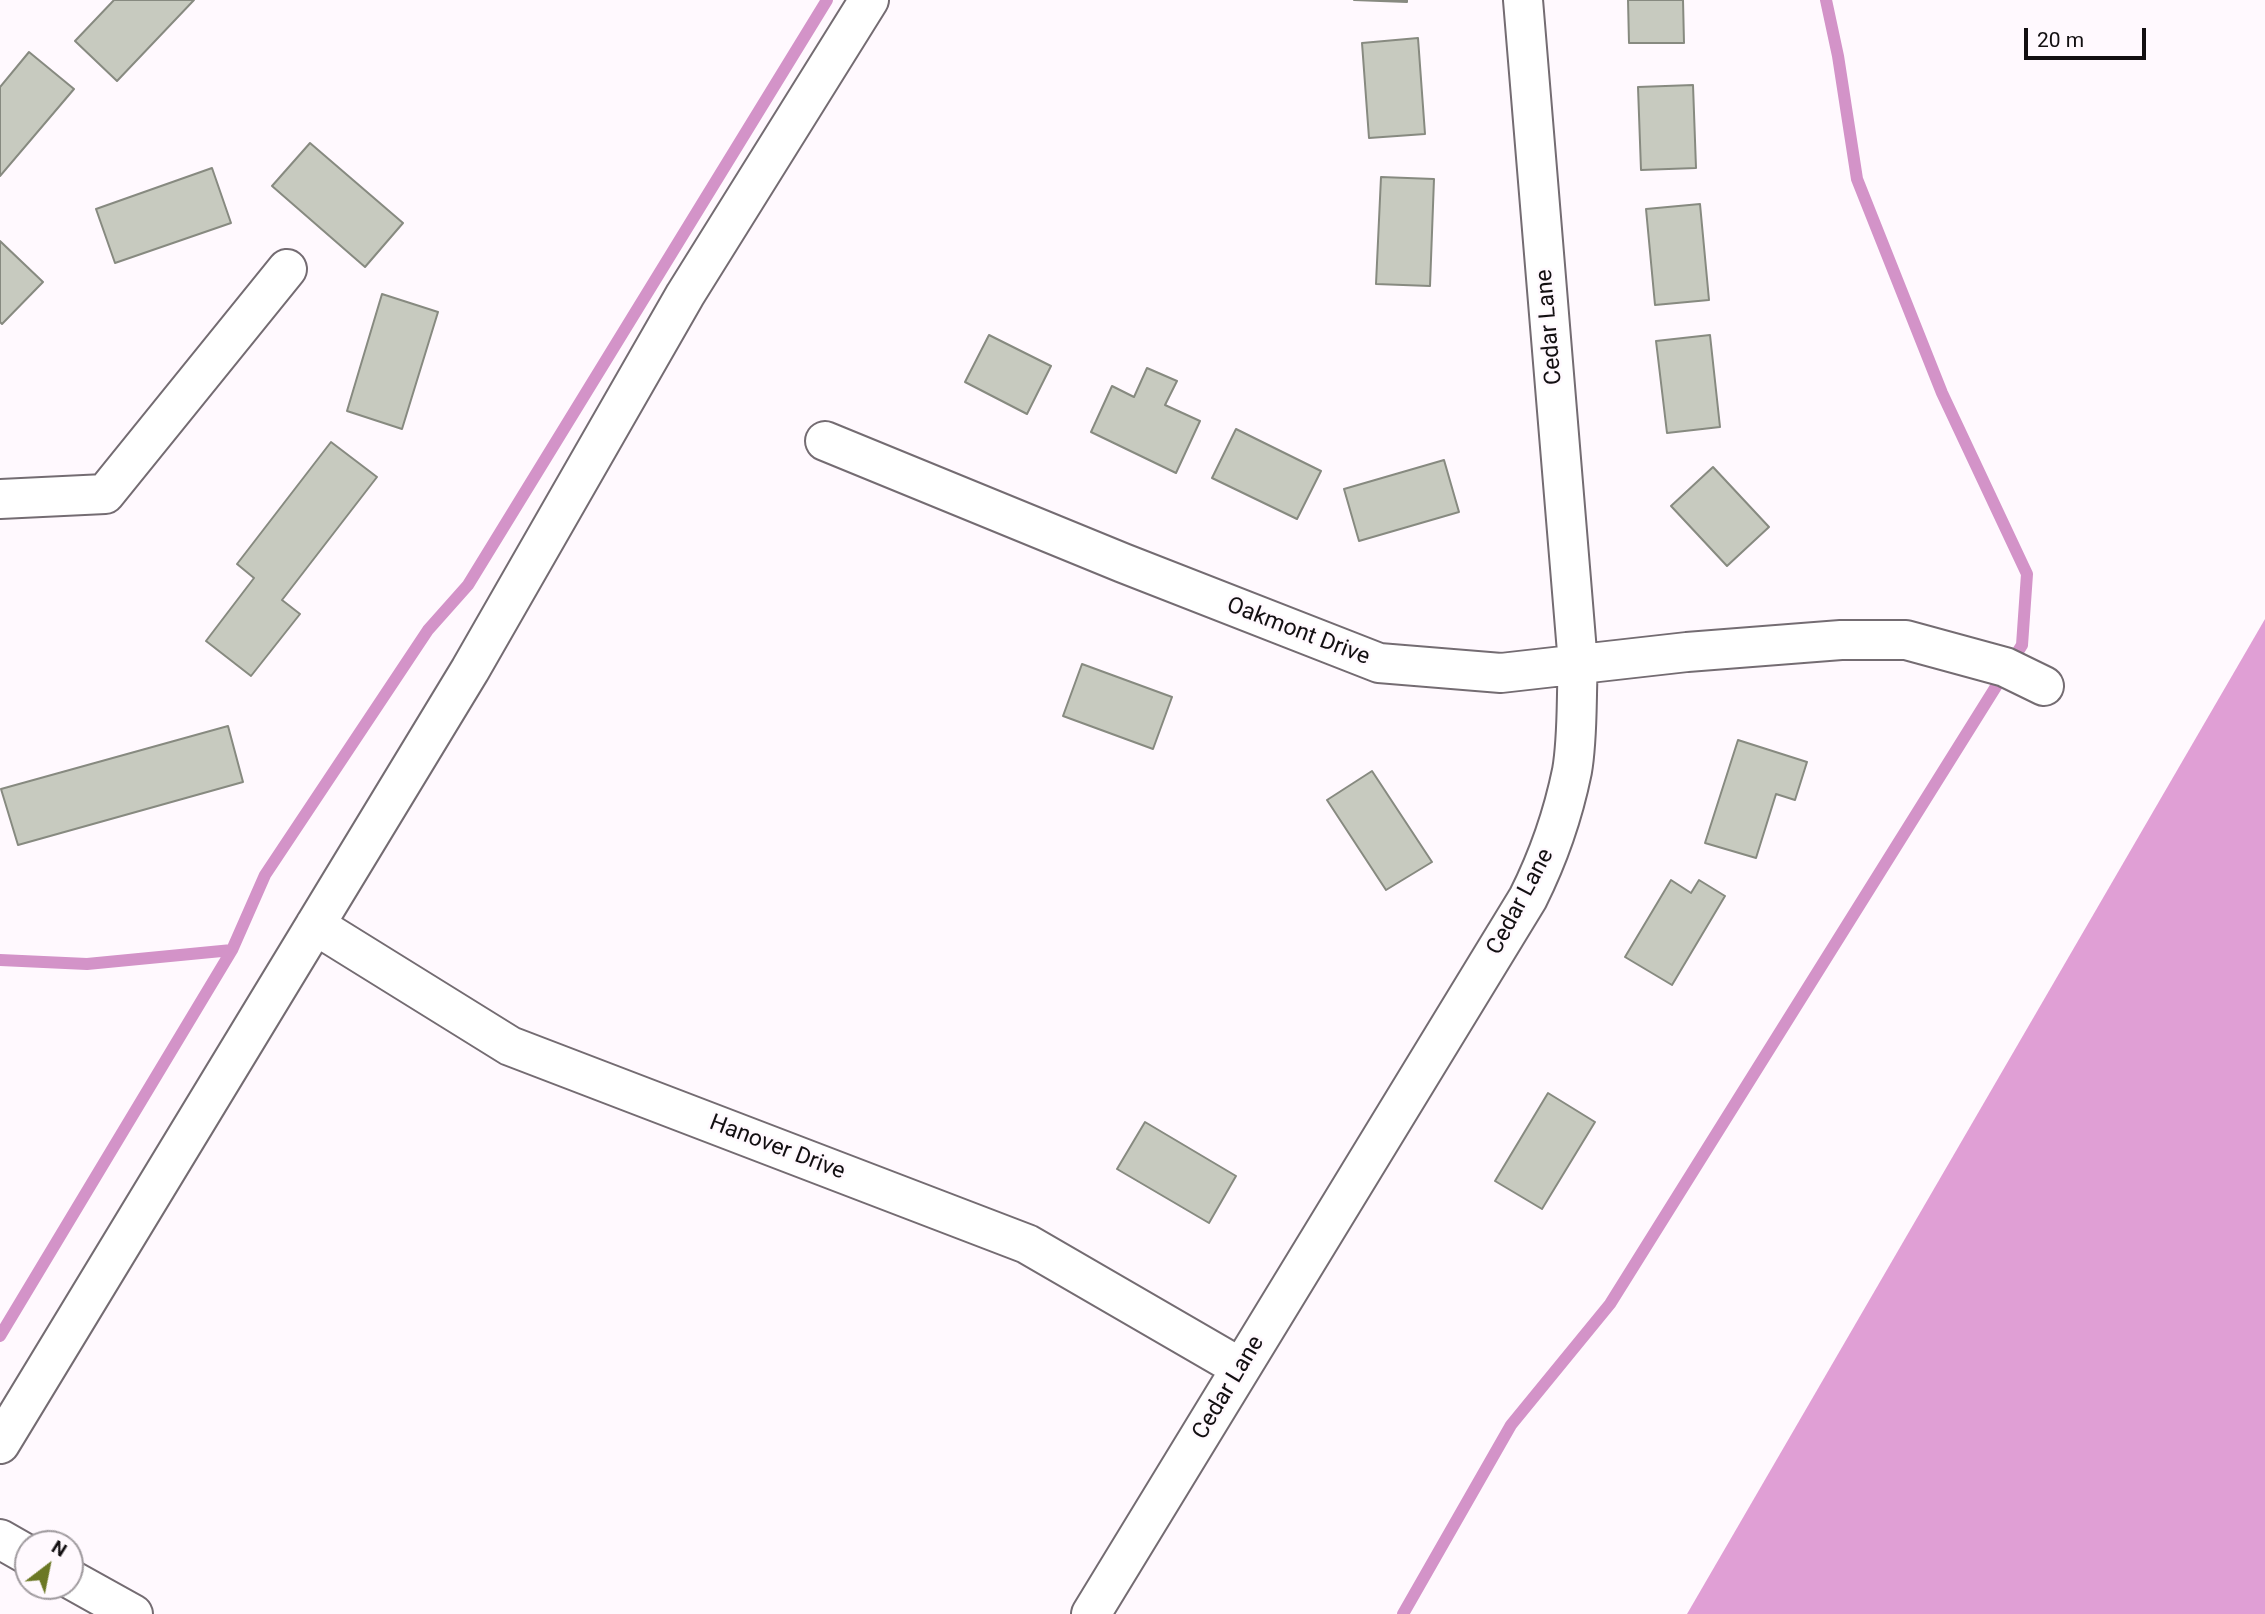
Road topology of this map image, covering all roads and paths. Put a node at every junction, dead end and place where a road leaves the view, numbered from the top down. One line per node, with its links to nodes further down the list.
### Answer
1 (869, 0): 8 (street)
2 (1523, 0): 6 (street, Cedar Lane)
3 (287, 269): 5 (street)
4 (825, 442): 6 (street, Oakmont Drive)
5 (0, 499)
6 (1578, 664): 7 (street, Oakmont Drive); 9 (street, Cedar Lane)
7 (2044, 686)
8 (315, 925): 9 (street, Hanover Drive); 10 (street)
9 (1241, 1368): 13 (street, Cedar Lane)
10 (0, 1444)
11 (84, 1586): 12 (street)
12 (133, 1614)
13 (1091, 1614)

